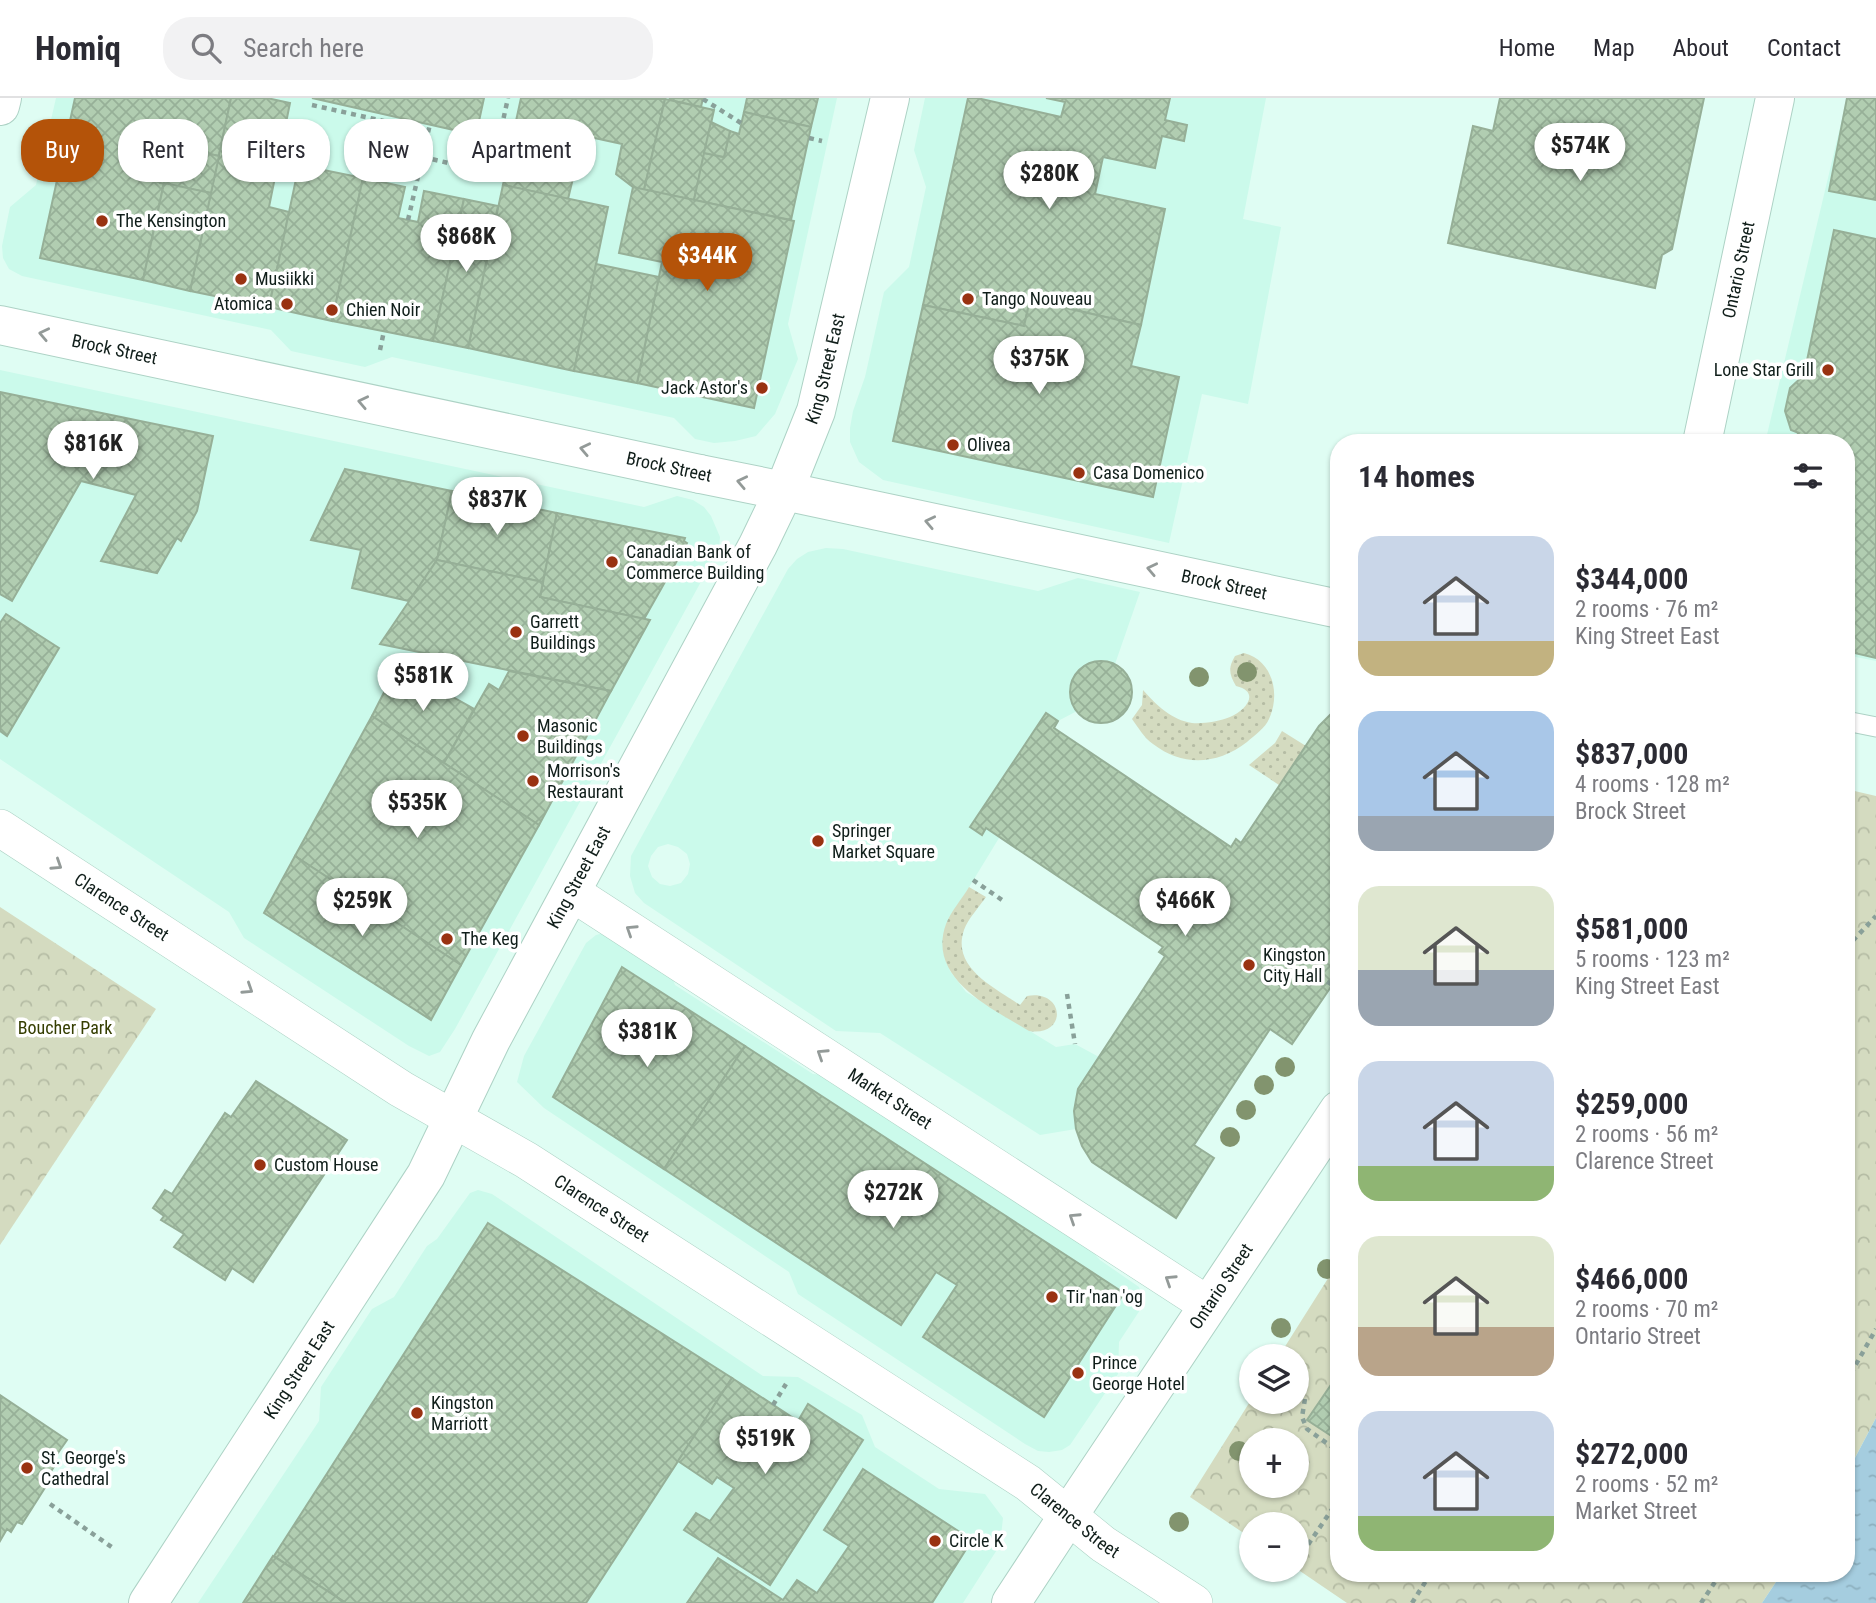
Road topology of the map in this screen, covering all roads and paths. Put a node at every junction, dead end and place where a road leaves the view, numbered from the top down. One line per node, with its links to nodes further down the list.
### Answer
1 (2, 98): 7 (main road)
2 (508, 98): 12 (path)
3 (890, 98): 19 (main road, King Street East)
4 (1774, 98): 18 (main road, Ontario Street)
5 (703, 99): 9 (path)
6 (312, 105): 8 (path)
7 (0, 106)
8 (374, 119)
9 (741, 123)
10 (809, 138): 11 (path)
11 (822, 141)
12 (433, 160)
13 (417, 182): 14 (path)
14 (408, 220)
15 (0, 325): 19 (main road, Brock Street, one-way to 15)
16 (384, 331): 17 (path)
17 (380, 350)
18 (1704, 434)
19 (784, 491): 20 (main road, Brock Street, one-way to 19); 25 (main road, King Street East)
20 (1330, 607)
21 (1855, 723): 22 (lane)
22 (1876, 727)
23 (0, 828): 33 (street, Clarence Street, one-way to 33)
24 (973, 880): 26 (path)
25 (571, 891): 33 (main road, King Street East); 35 (street, Market Street, one-way to 25)
26 (1005, 902)
27 (1876, 916): 28 (path)
28 (1855, 938)
29 (1310, 971): 30 (path)
30 (1330, 983)
31 (1067, 994): 32 (path)
32 (1075, 1044)
33 (453, 1119): 44 (street, Clarence Street); 49 (main road, King Street East)
34 (1330, 1123): 35 (main road, Ontario Street)
35 (1208, 1305): 44 (main road, Ontario Street)
36 (1876, 1329): 37 (path)
37 (1855, 1366)
38 (786, 1384): 39 (path)
39 (773, 1405)
40 (1302, 1414): 41 (path)
41 (1330, 1446)
42 (50, 1504): 46 (path)
43 (1330, 1512): 45 (path)
44 (1068, 1516): 50 (main road, Ontario Street); 51 (street, Clarence Street)
45 (1309, 1543)
46 (113, 1548)
47 (1425, 1582): 52 (path)
48 (1715, 1582): 53 (path)
49 (148, 1603)
50 (1011, 1603)
51 (1194, 1603)
52 (1412, 1603)
53 (1701, 1603)

